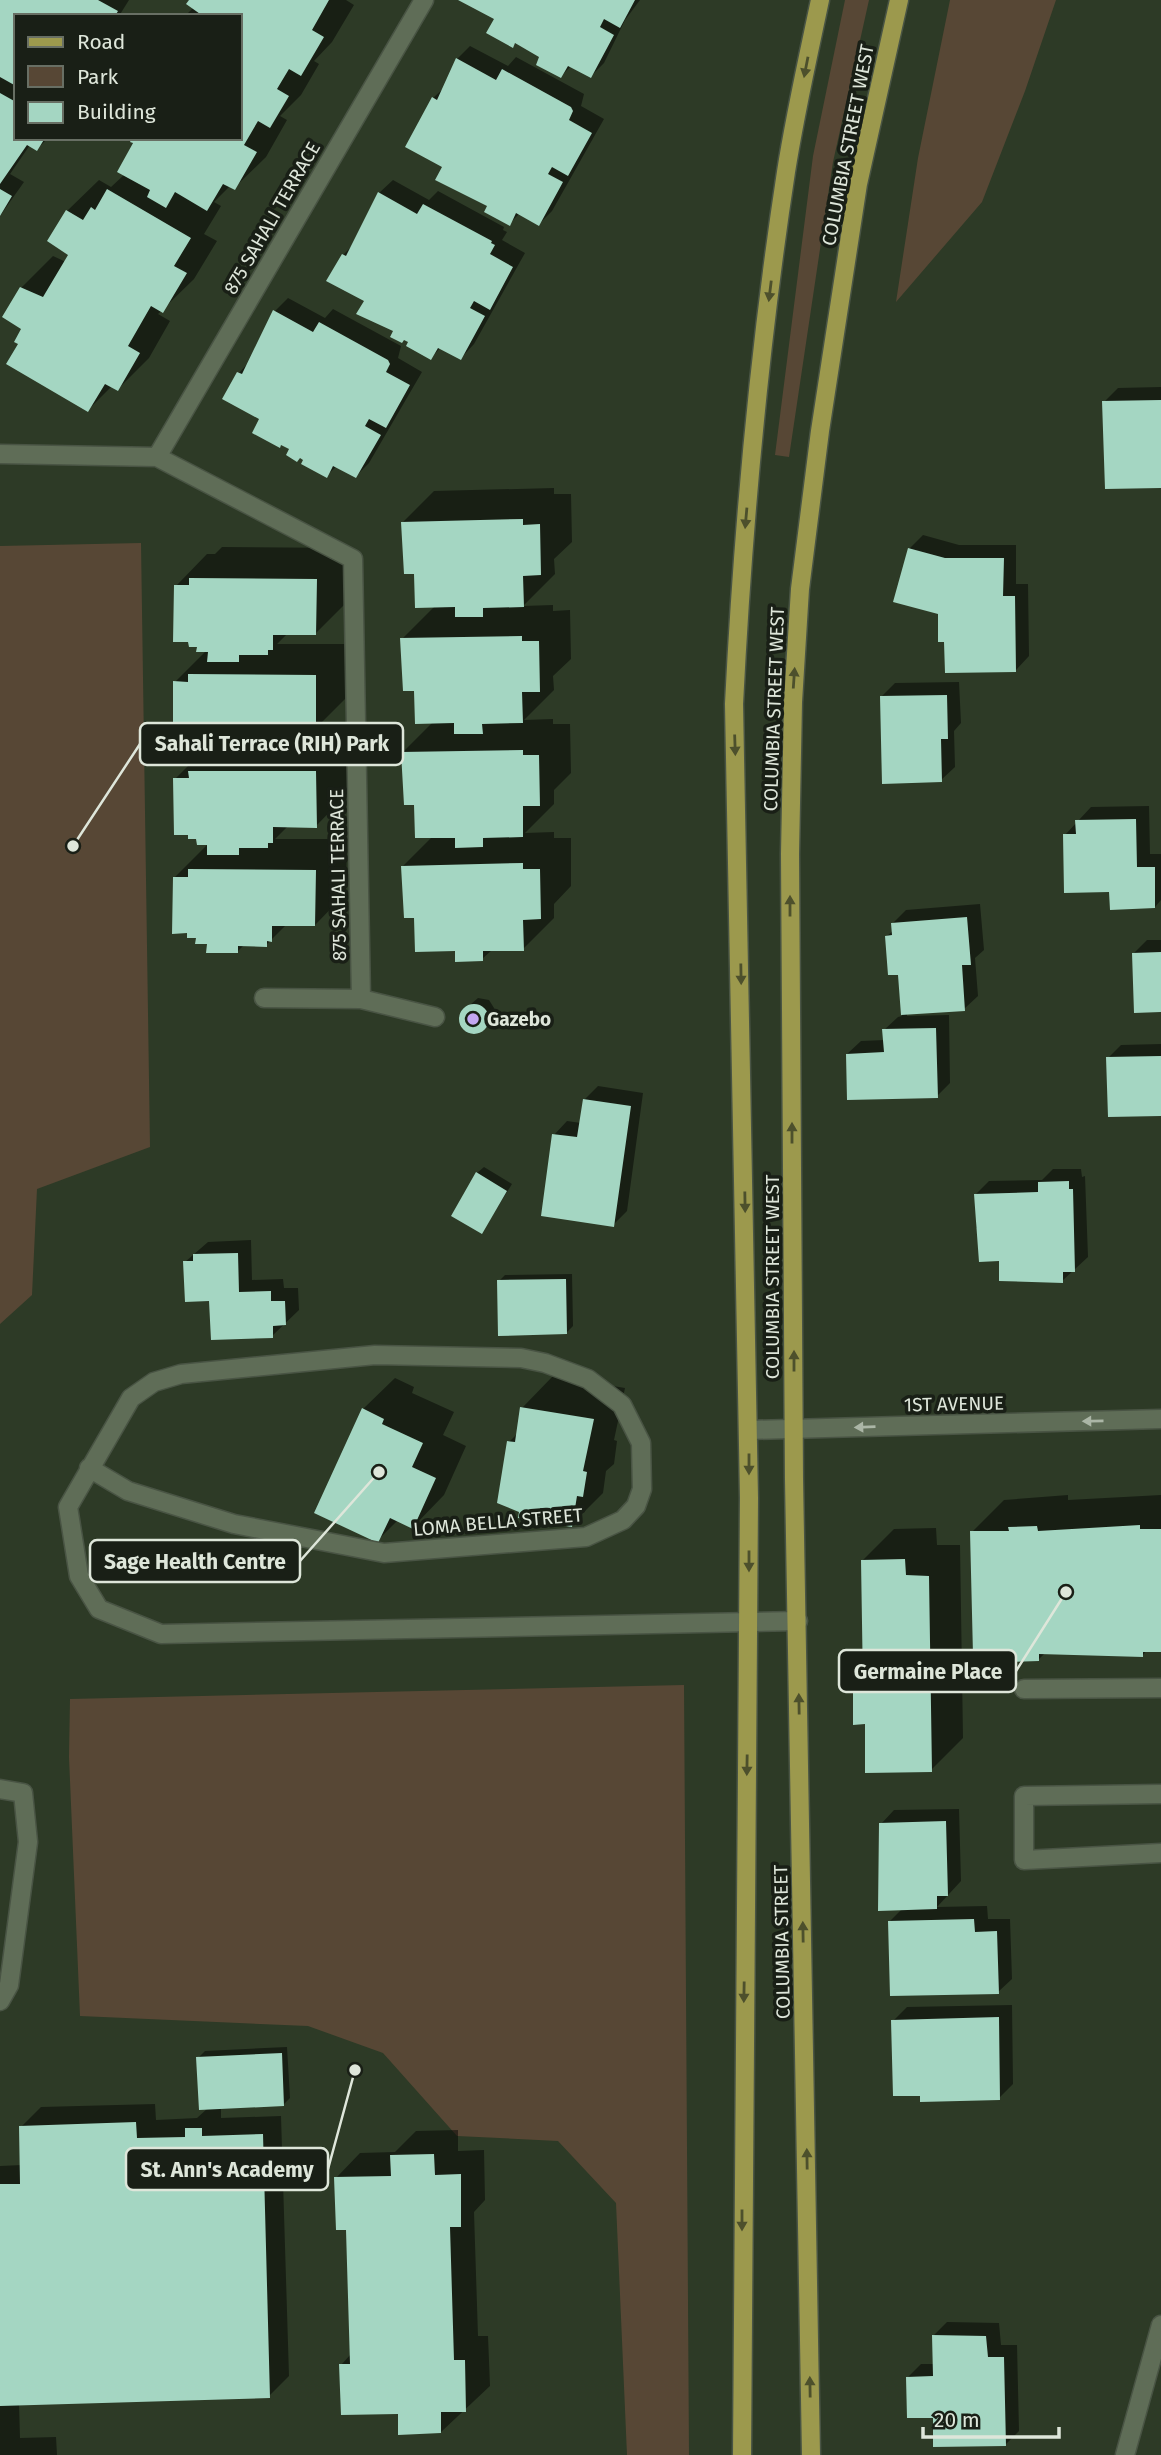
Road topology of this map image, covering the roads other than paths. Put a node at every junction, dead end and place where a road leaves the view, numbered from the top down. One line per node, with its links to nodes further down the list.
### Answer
1 (424, 0): 5 (street, 875 SAHALI TERRACE)
2 (820, 0): 11 (main road, COLUMBIA STREET WEST, one-way to 11)
3 (899, 0): 10 (main road, COLUMBIA STREET WEST, one-way to 3)
4 (0, 454): 5 (street, 875 SAHALI TERRACE)
5 (157, 457): 7 (street, 875 SAHALI TERRACE)
6 (264, 998): 7 (street)
7 (361, 999): 8 (street)
8 (435, 1017)
9 (1161, 1419): 10 (street, 1ST AVENUE, one-way to 10)
10 (794, 1429): 11 (street, 1ST AVENUE); 13 (main road, COLUMBIA STREET)
11 (748, 1430): 14 (main road, COLUMBIA STREET, one-way to 14)
12 (89, 1468): 12 (street, LOMA BELLA STREET); 14 (street, LOMA BELLA STREET)
13 (798, 1621): 14 (street, LOMA BELLA STREET); 23 (main road, COLUMBIA STREET, one-way to 13)
14 (749, 1623): 22 (main road, COLUMBIA STREET, one-way to 22)
15 (1161, 1688): 16 (street)
16 (1024, 1689)
17 (0, 1789): 20 (street)
18 (1161, 1794): 19 (street)
19 (1161, 1853)
20 (0, 2001)
21 (1161, 2325): 24 (street)
22 (742, 2455)
23 (811, 2455)
24 (1125, 2455)

